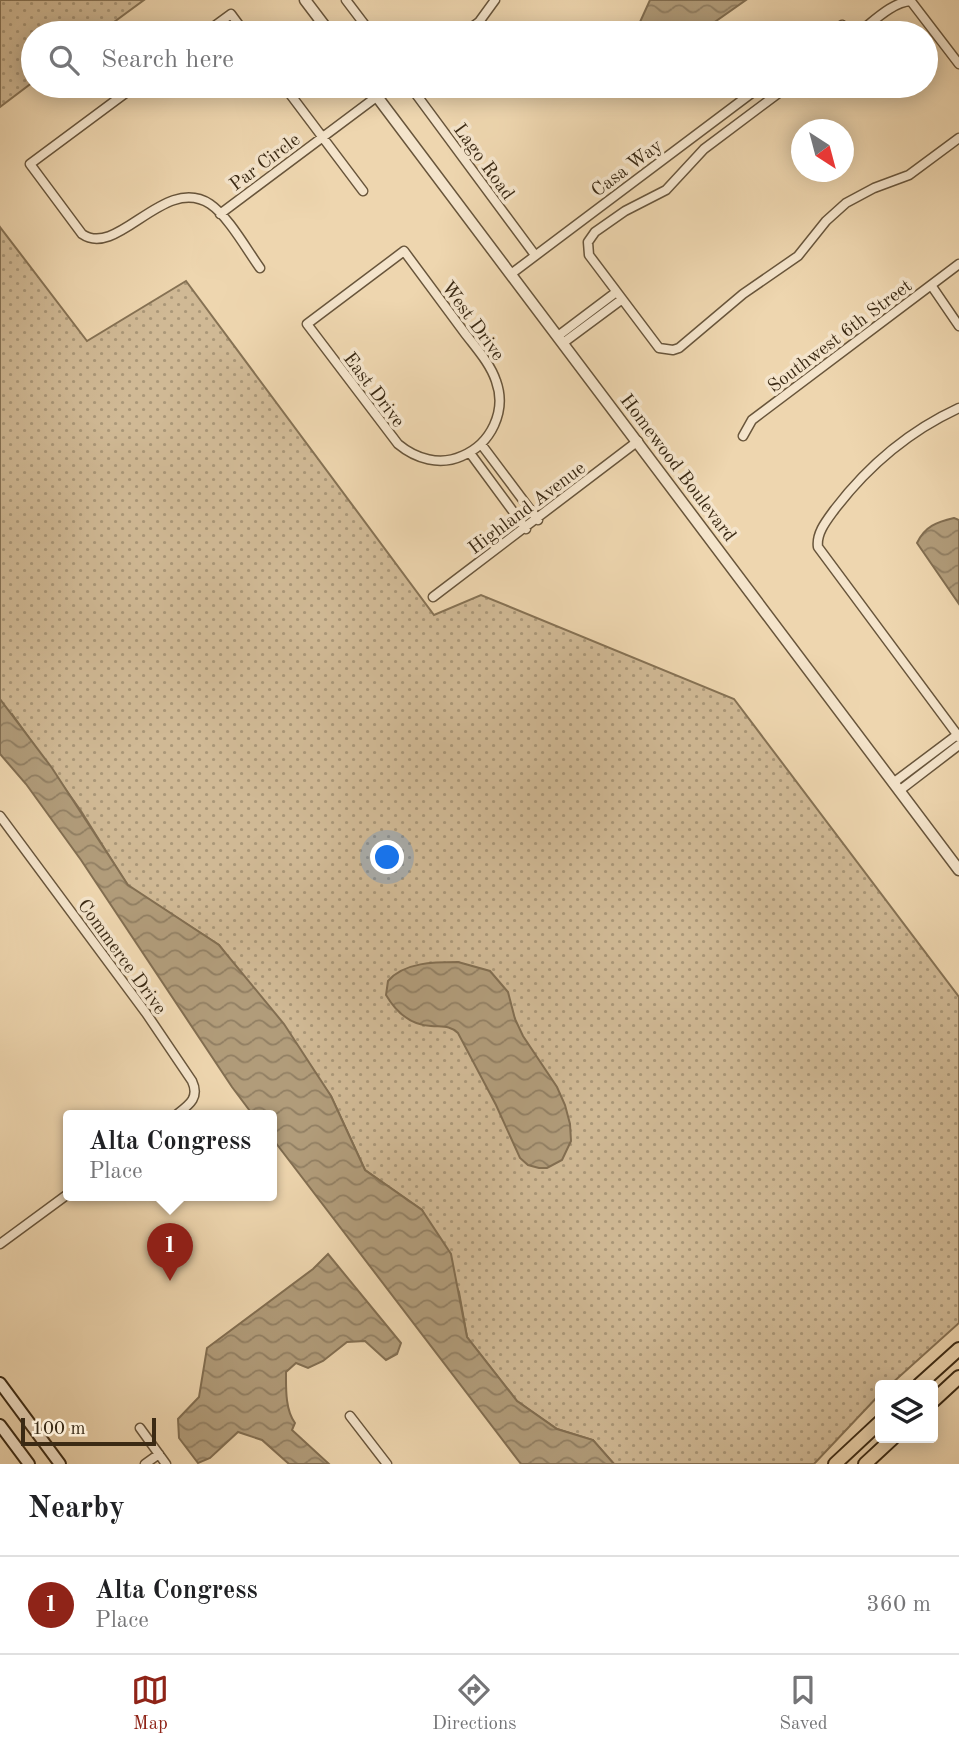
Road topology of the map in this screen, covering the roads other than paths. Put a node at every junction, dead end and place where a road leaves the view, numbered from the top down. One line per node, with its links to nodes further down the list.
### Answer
1 (305, 0): 7 (street)
2 (346, 0): 8 (street)
3 (495, 0): 9 (street)
4 (911, 1): 10 (street); 11 (street)
5 (221, 21): 6 (street)
6 (236, 21)
7 (321, 21)
8 (362, 21)
9 (481, 21)
10 (874, 21)
11 (926, 21)
12 (938, 36): 13 (street)
13 (959, 64)
14 (119, 98): 24 (street, Par Circle)
15 (294, 98): 21 (street, Par Circle)
16 (376, 98): 21 (street, Par Circle)
17 (378, 98): 29 (street, Homewood Boulevard)
18 (419, 98): 26 (street, Lago Road)
19 (745, 98): 26 (street, Casa Way)
20 (772, 98): 31 (street)
21 (323, 137): 23 (street); 24 (street, Par Circle)
22 (959, 138): 31 (street)
23 (363, 191)
24 (220, 214): 28 (street)
25 (404, 251): 37 (street, West Drive); 37 (street, East Drive)
26 (535, 255): 29 (street, Casa Way)
27 (959, 264): 30 (street, Southwest 6th Street)
28 (260, 268)
29 (511, 274): 33 (street, Homewood Boulevard)
30 (931, 285): 32 (street); 35 (street, Southwest 6th Street)
31 (618, 296): 33 (street)
32 (959, 326)
33 (561, 339): 36 (street, Homewood Boulevard)
34 (959, 408): 41 (street)
35 (743, 436)
36 (638, 441): 38 (street, Highland Avenue); 43 (street, Homewood Boulevard)
37 (476, 448): 38 (street); 39 (street)
38 (538, 520): 39 (street, Highland Avenue)
39 (526, 528): 40 (street, Highland Avenue)
40 (433, 597)
41 (958, 736): 43 (street)
42 (959, 745): 43 (street)
43 (896, 787): 45 (street, Homewood Boulevard)
44 (0, 816): 46 (street, Commerce Drive)
45 (959, 870)
46 (181, 1110)
47 (63, 1198): 48 (street)
48 (0, 1244)
49 (959, 1349): 51 (main road)
50 (959, 1377): 53 (main road)
51 (925, 1380)
52 (0, 1383): 61 (main road)
53 (938, 1396)
54 (350, 1416): 64 (street)
55 (0, 1425): 60 (main road)
56 (875, 1427): 65 (main road)
57 (140, 1428): 59 (street)
58 (888, 1443): 66 (main road)
59 (159, 1454): 62 (street); 63 (street)
60 (29, 1464)
61 (60, 1464)
62 (145, 1464)
63 (166, 1464)
64 (387, 1464)
65 (835, 1464)
66 (865, 1464)

